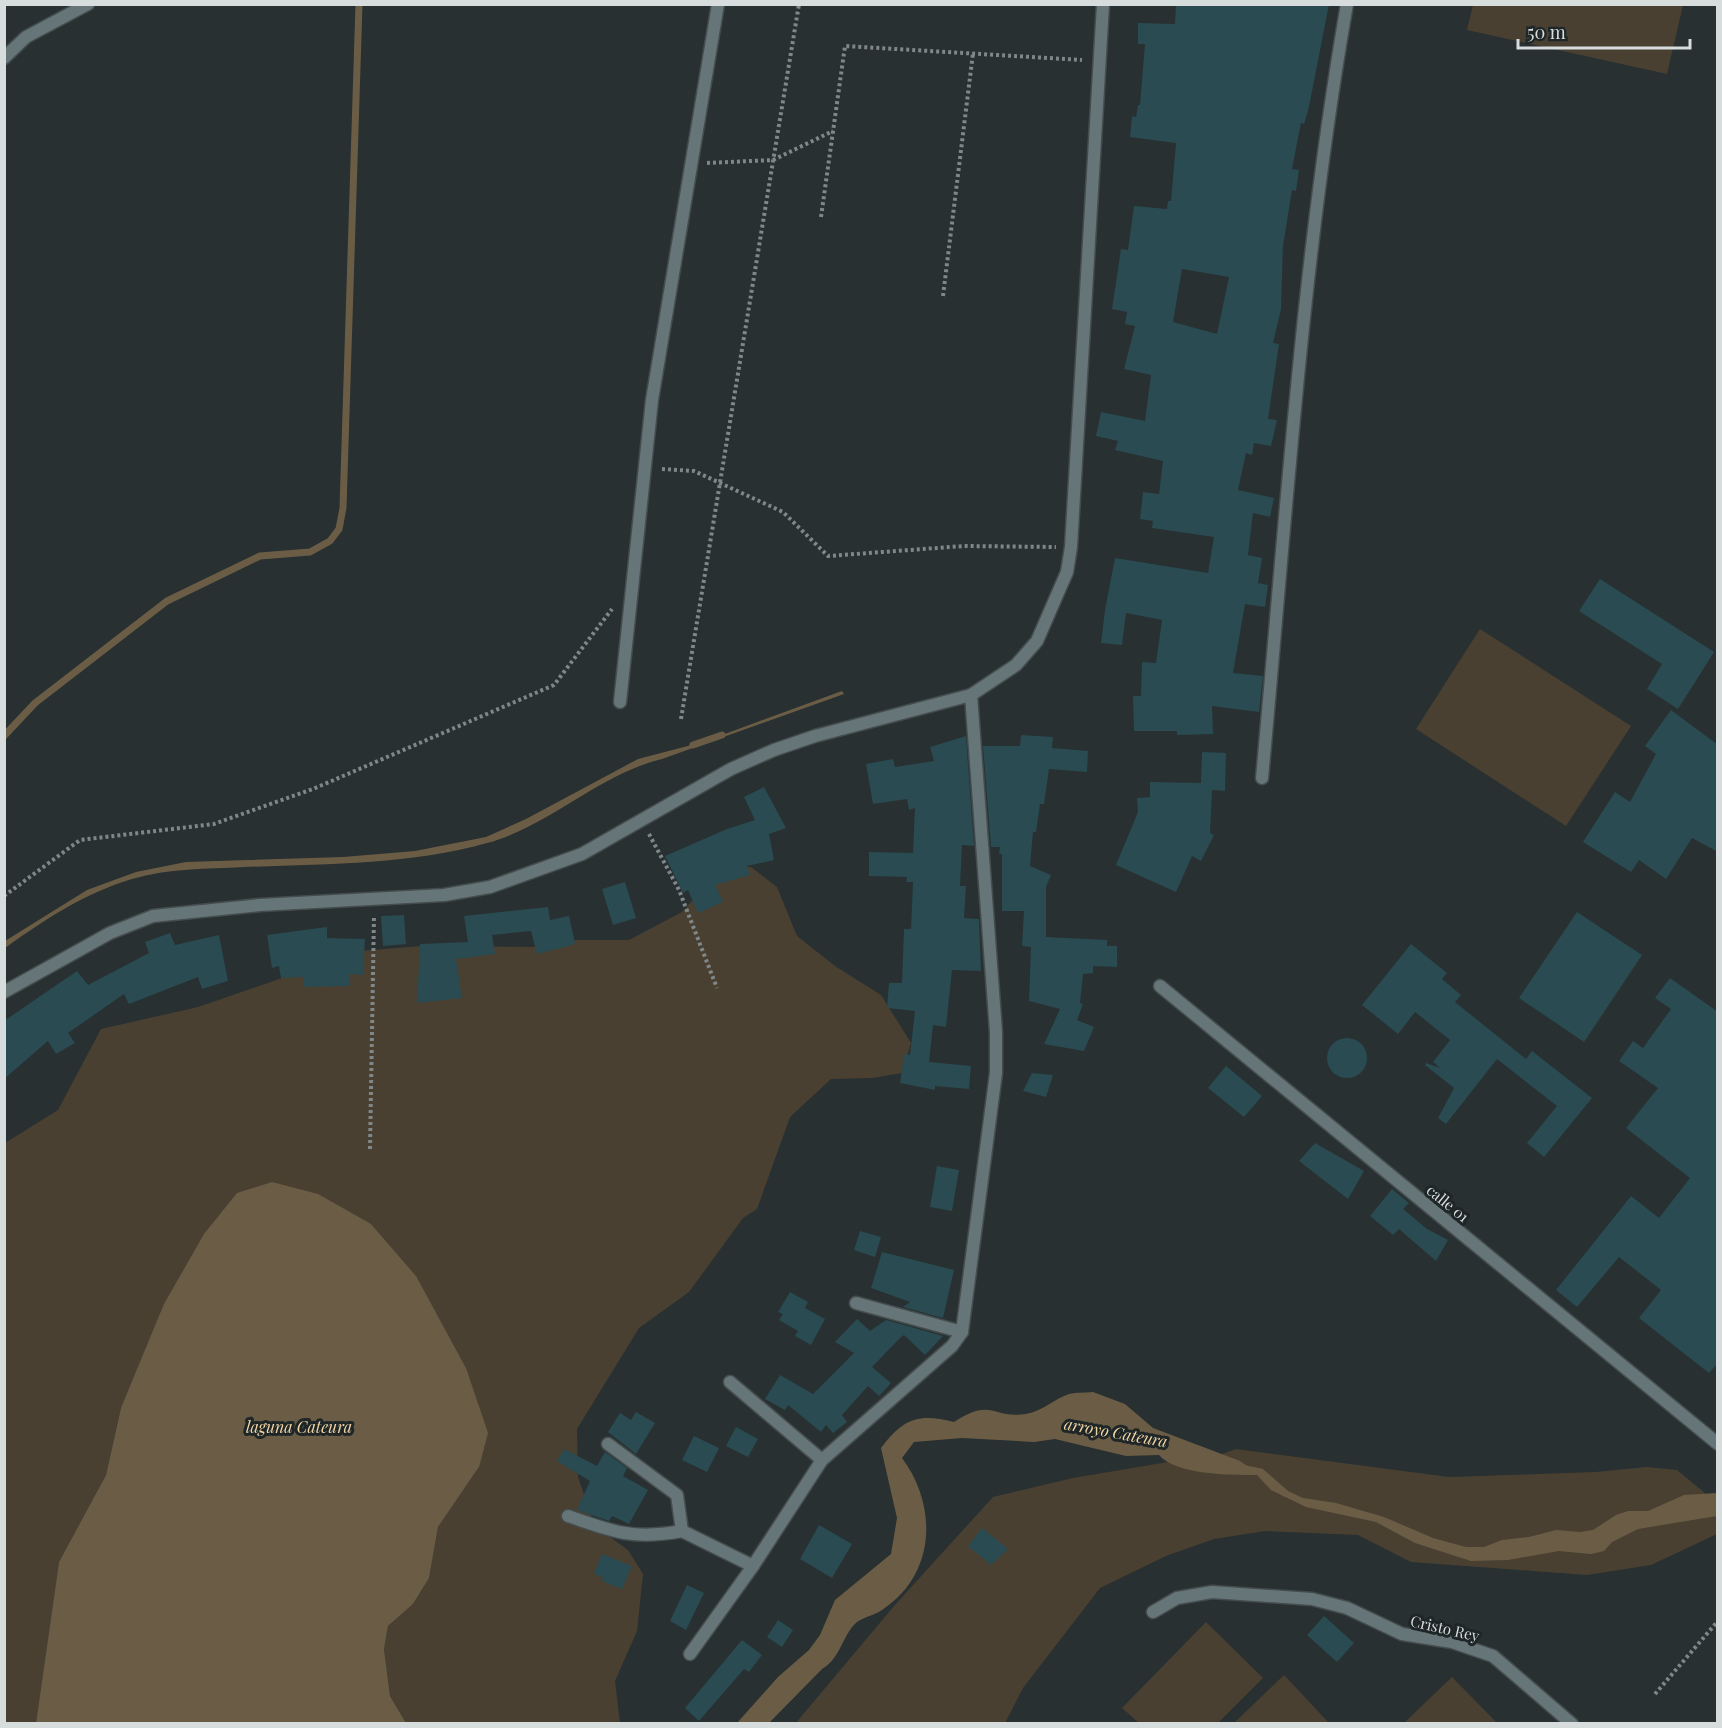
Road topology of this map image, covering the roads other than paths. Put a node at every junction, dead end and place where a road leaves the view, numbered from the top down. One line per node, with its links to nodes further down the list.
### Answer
1 (88, 4): 5 (street)
2 (718, 4): 7 (street)
3 (1103, 4): 6 (street)
4 (1347, 4): 8 (street)
5 (4, 58)
6 (971, 695): 10 (street); 12 (street)
7 (620, 702)
8 (1262, 778)
9 (1160, 986): 15 (street, calle 01)
10 (4, 992)
11 (856, 1303): 12 (street)
12 (962, 1332): 16 (street)
13 (730, 1382): 16 (street)
14 (608, 1444): 18 (street)
15 (1718, 1444)
16 (822, 1460): 19 (street)
17 (568, 1516): 18 (street)
18 (682, 1531): 19 (street)
19 (753, 1566): 21 (street)
20 (1153, 1612): 22 (street, Cristo Rey)
21 (690, 1654)
22 (1572, 1724)

